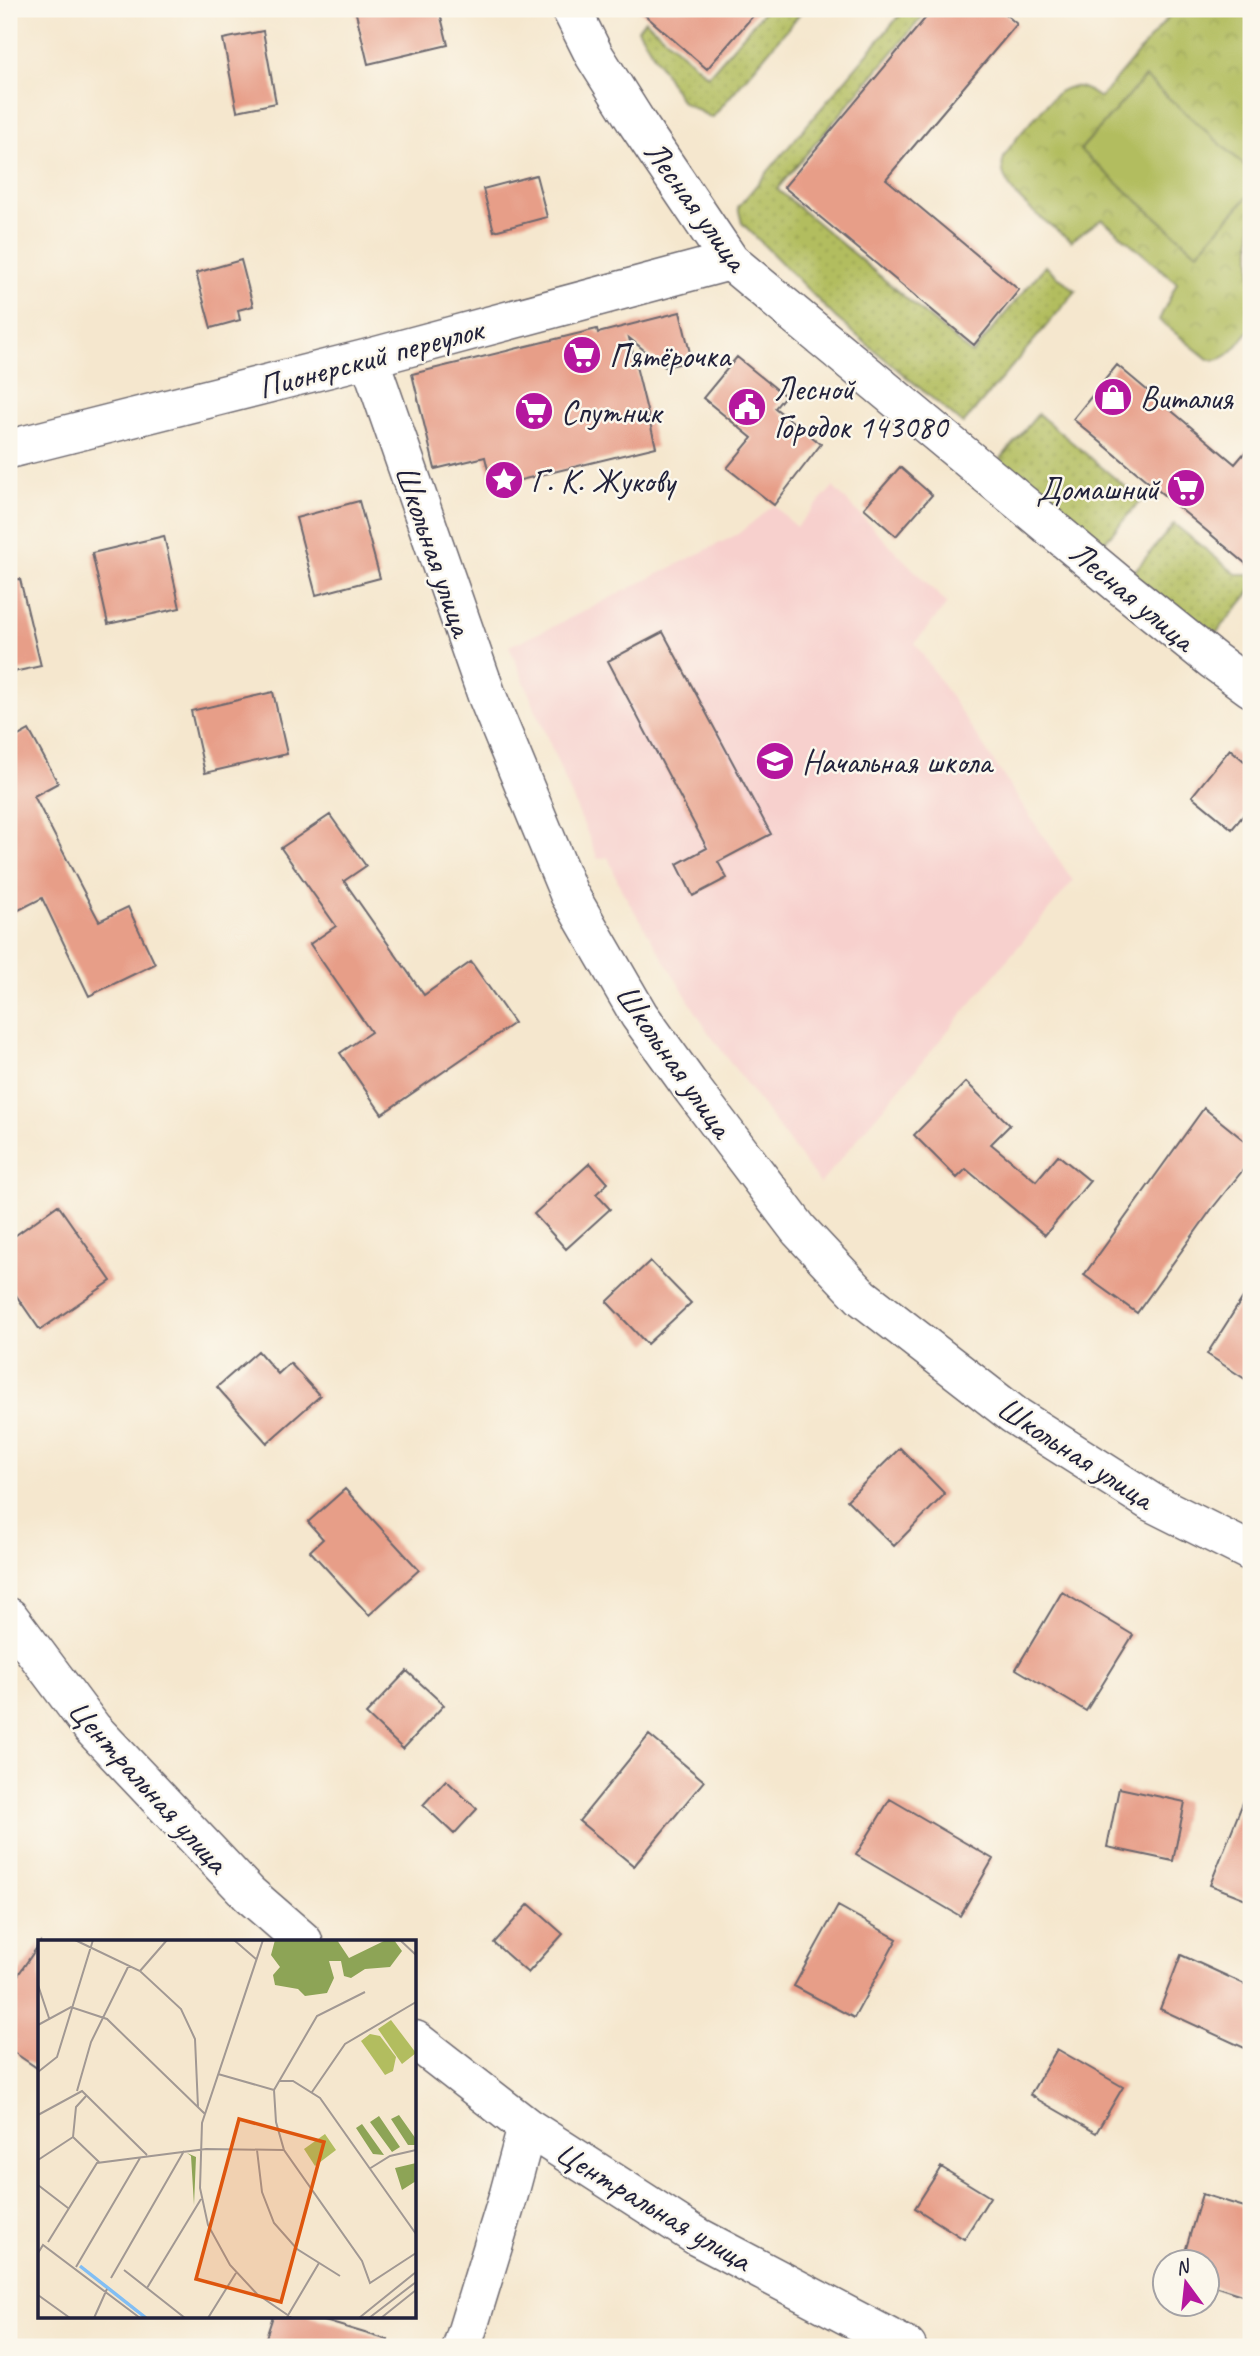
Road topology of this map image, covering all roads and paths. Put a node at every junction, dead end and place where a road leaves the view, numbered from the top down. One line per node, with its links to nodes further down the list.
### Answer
1 (571, 9): 2 (street, Лесная улица)
2 (730, 261): 3 (street, Пионерский переулок); 5 (street, Лесная улица)
3 (369, 358): 4 (street, Пионерский переулок); 6 (street, Школьная улица)
4 (9, 449)
5 (1251, 688)
6 (1251, 1552)
7 (9, 1617): 8 (street, Центральная улица)
8 (302, 1940)
9 (416, 2041): 10 (street, Центральная улица)
10 (527, 2127): 11 (street); 12 (street, Центральная улица)
11 (462, 2347)
12 (907, 2347)

